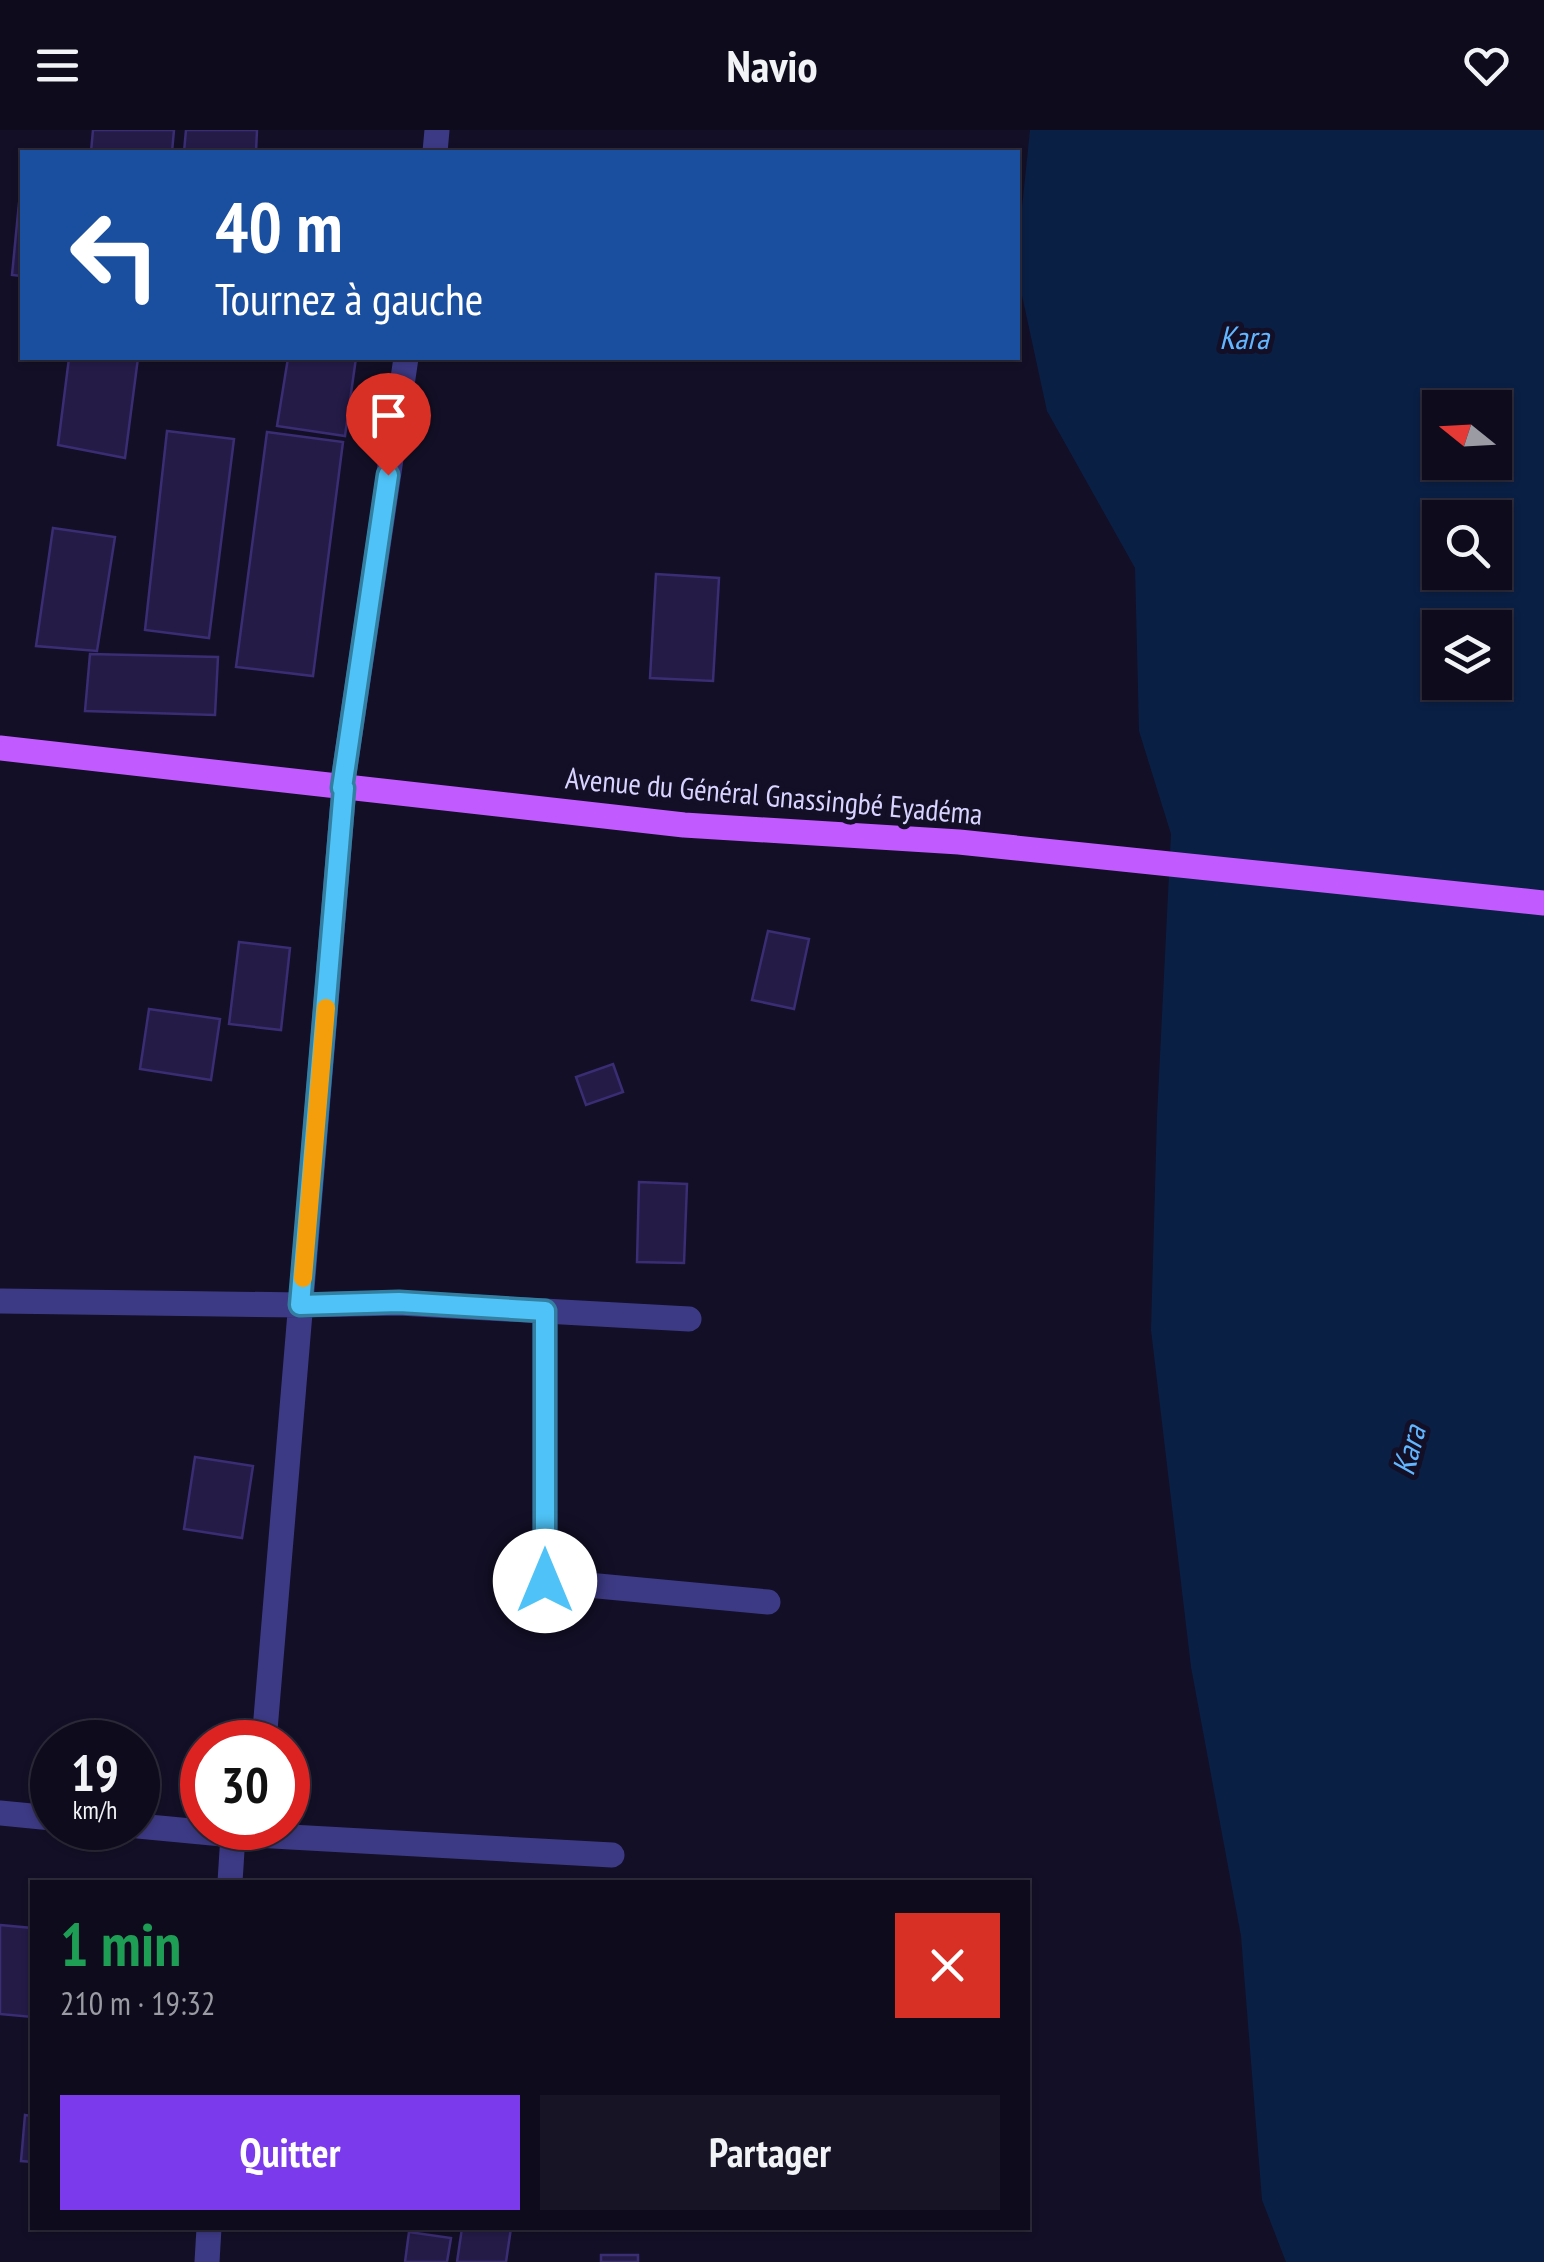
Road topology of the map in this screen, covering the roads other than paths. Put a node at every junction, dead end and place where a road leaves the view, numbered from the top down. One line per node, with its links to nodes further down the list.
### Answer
1 (406, 360): 3 (street)
2 (0, 748): 3 (main road, Avenue du Général Gnassingbé Eyadéma)
3 (343, 788): 4 (main road, Avenue du Général Gnassingbé Eyadéma); 6 (street)
4 (1544, 903)
5 (0, 1301): 6 (street)
6 (300, 1305): 7 (street); 10 (street)
7 (545, 1311): 8 (street); 9 (street)
8 (689, 1319)
9 (768, 1602)
10 (266, 1720)
11 (0, 1813): 12 (street)
12 (30, 1816)
13 (310, 1836): 15 (street)
14 (242, 1850): 16 (street)
15 (612, 1855)
16 (231, 1880)
17 (209, 2230): 18 (street)
18 (207, 2262)

